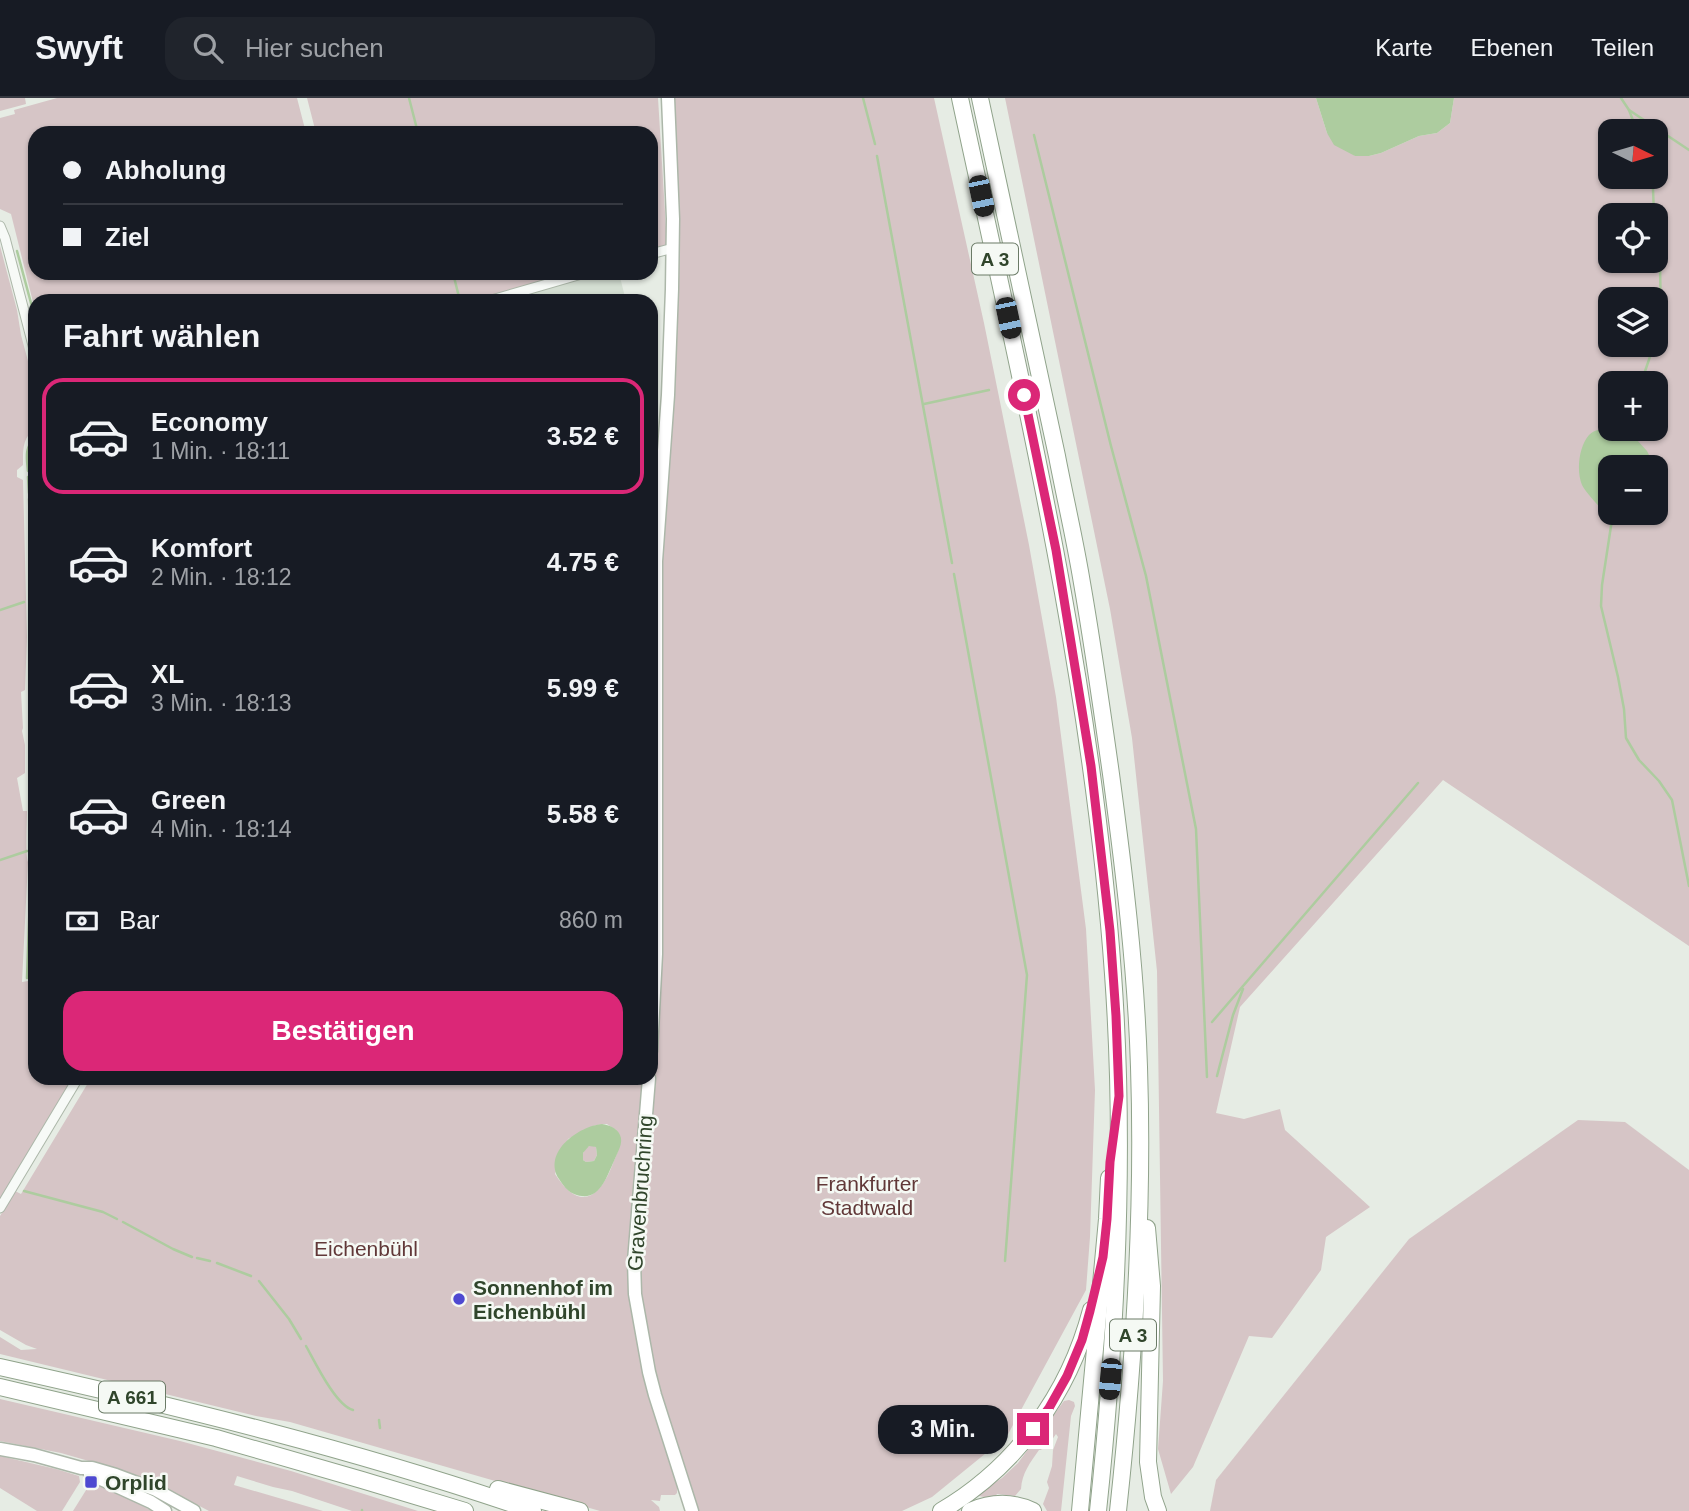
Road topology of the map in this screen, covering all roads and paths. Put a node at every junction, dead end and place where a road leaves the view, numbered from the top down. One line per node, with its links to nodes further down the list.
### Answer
1 (668, 98): 5 (street)
2 (960, 98): 13 (highway, A 3)
3 (980, 98): 14 (highway, A 3)
4 (0, 226): 9 (street)
5 (673, 248): 6 (street); 10 (street)
6 (658, 252)
7 (561, 280): 8 (street)
8 (512, 294)
9 (28, 326)
10 (658, 533)
11 (74, 1085): 15 (street)
12 (648, 1085): 27 (street, Gravenbruchring)
13 (1119, 1096): 16 (highway); 32 (highway, A 3)
14 (1141, 1159): 33 (highway, A 3); 34 (highway)
15 (0, 1208)
16 (1103, 1257): 28 (highway); 31 (highway)
17 (0, 1367): 21 (highway, A 661)
18 (0, 1387): 24 (highway, A 661)
19 (0, 1449): 20 (street)
20 (81, 1468): 22 (street); 23 (street)
21 (427, 1476): 25 (highway, A 661); 26 (highway)
22 (165, 1511)
23 (194, 1511)
24 (465, 1511)
25 (533, 1511)
26 (580, 1511)
27 (692, 1511)
28 (941, 1511)
29 (970, 1511): 30 (highway)
30 (1032, 1511)
31 (1080, 1511)
32 (1098, 1511)
33 (1118, 1511)
34 (1158, 1511)

